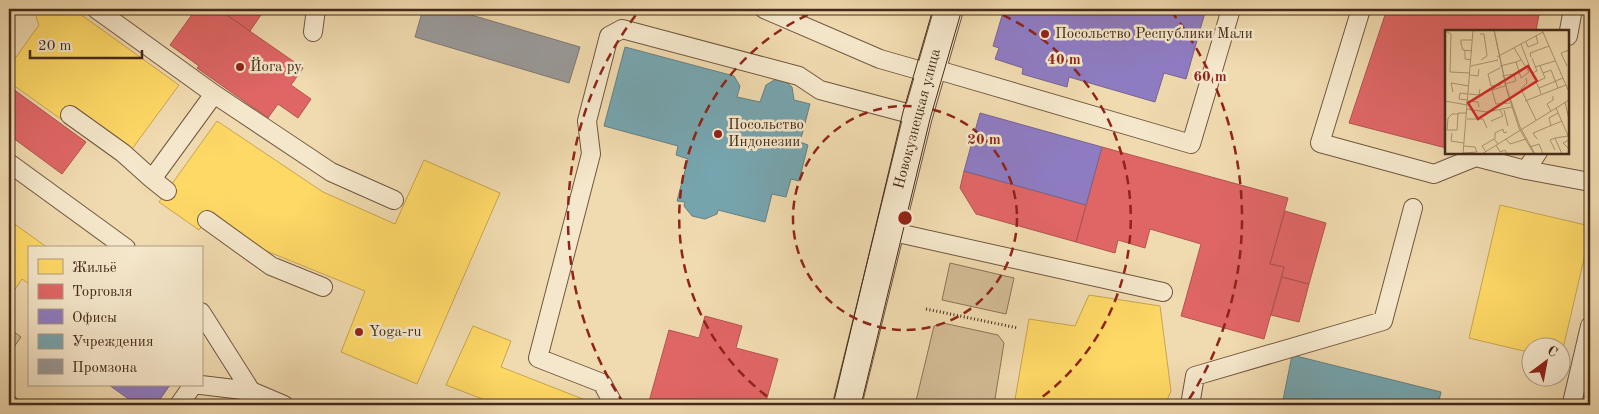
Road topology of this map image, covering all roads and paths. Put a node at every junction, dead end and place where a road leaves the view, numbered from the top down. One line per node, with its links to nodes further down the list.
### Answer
1 (96, 9): 11 (lane)
2 (316, 9): 9 (lane)
3 (764, 9): 10 (lane)
4 (948, 9): 10 (street, Новокузнецкая улица)
5 (1231, 9): 10 (lane)
6 (1361, 9): 16 (lane)
7 (1573, 9): 8 (lane)
8 (1569, 31)
9 (313, 32)
10 (930, 70): 13 (street, Новокузнецкая улица)
11 (214, 94): 17 (lane); 20 (lane)
12 (70, 115): 17 (lane)
13 (918, 116): 23 (street, Новокузнецкая улица); 36 (lane)
14 (1537, 154): 16 (lane)
15 (9, 163): 24 (lane)
16 (1526, 170): 18 (lane)
17 (152, 179): 19 (lane)
18 (1590, 182)
19 (167, 191)
20 (394, 200)
21 (1413, 208): 38 (lane)
22 (207, 220): 25 (lane)
23 (889, 231): 26 (lane); 37 (street, Новокузнецкая улица)
24 (123, 246)
25 (323, 287)
26 (1163, 292)
27 (926, 309): 30 (path)
28 (202, 314): 33 (lane)
29 (1590, 326): 39 (lane)
30 (1018, 328)
31 (202, 385): 33 (lane)
32 (193, 386): 34 (lane)
33 (251, 391): 35 (lane)
34 (179, 405)
35 (284, 405)
36 (614, 405)
37 (847, 405)
38 (1190, 405)
39 (1576, 405)

